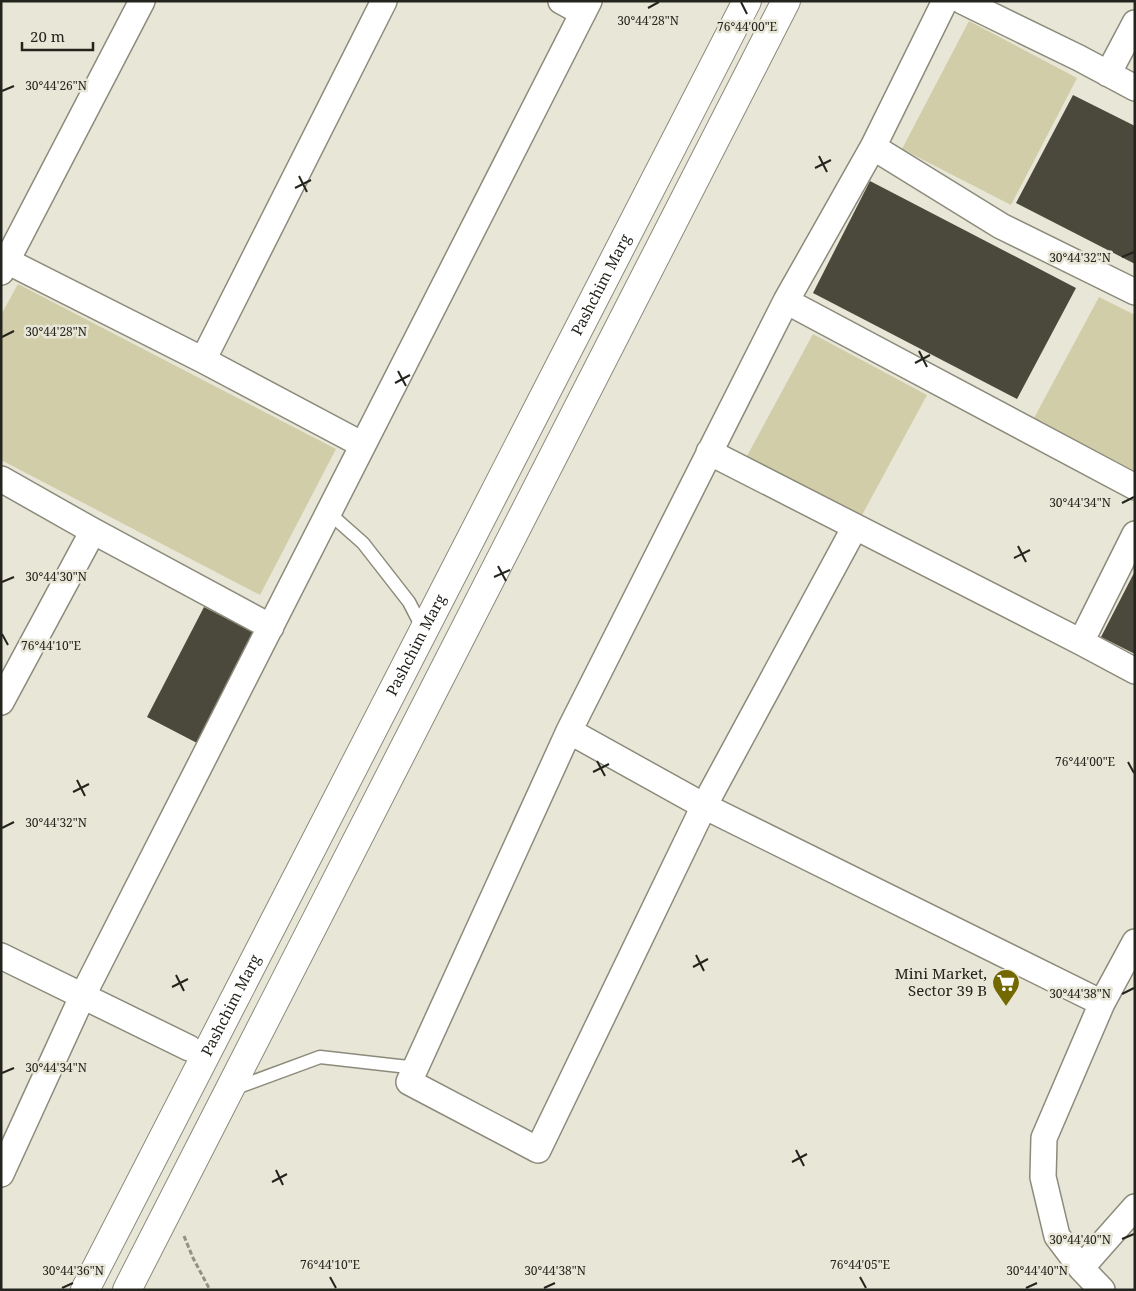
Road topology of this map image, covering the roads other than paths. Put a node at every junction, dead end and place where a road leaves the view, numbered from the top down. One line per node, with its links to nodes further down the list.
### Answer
1 (142, 1): 13 (street)
2 (384, 1): 16 (street)
3 (561, 1): 8 (street)
4 (747, 1): 26 (main road, Pashchim Marg)
5 (786, 1): 38 (main road)
6 (945, 1): 12 (street)
7 (962, 1): 10 (street)
8 (586, 7): 17 (street)
9 (1135, 23): 10 (street)
10 (1108, 74): 11 (street)
11 (1135, 88)
12 (872, 147): 14 (street); 15 (street)
13 (3, 264): 16 (street)
14 (1135, 292)
15 (786, 301): 18 (street); 20 (street)
16 (203, 360): 17 (street)
17 (363, 445): 21 (street)
18 (709, 452): 22 (street); 30 (street)
19 (1, 479): 23 (street)
20 (1135, 487)
21 (329, 513): 25 (street); 26 (lane)
22 (855, 527): 27 (street); 31 (street)
23 (93, 531): 25 (street); 29 (street)
24 (1135, 534): 27 (street)
25 (271, 626): 34 (street)
26 (424, 631): 42 (main road, Pashchim Marg)
27 (1081, 642): 28 (street)
28 (1135, 671)
29 (1, 702)
30 (568, 731): 31 (street); 37 (street)
31 (704, 806): 35 (street); 37 (street)
32 (1135, 942): 35 (street)
33 (1, 956): 34 (street)
34 (82, 997): 36 (street); 39 (street)
35 (1102, 1003): 41 (street)
36 (189, 1048)
37 (416, 1068): 38 (lane)
38 (228, 1091): 43 (main road)
39 (1, 1174)
40 (1135, 1207): 41 (street)
41 (1081, 1268): 44 (street)
42 (85, 1290)
43 (127, 1290)
44 (1102, 1290)

